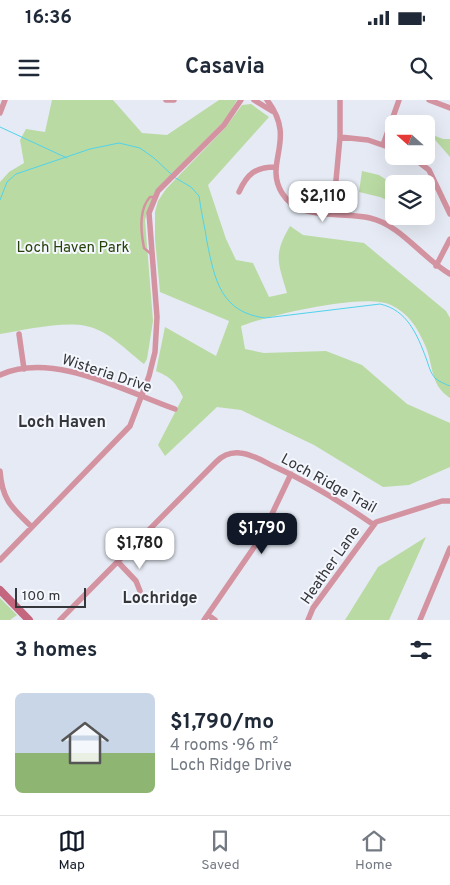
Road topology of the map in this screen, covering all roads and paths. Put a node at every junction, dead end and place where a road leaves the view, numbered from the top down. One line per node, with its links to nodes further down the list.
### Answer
1 (5, 100): 11 (street)
2 (166, 100): 3 (street)
3 (174, 100)
4 (241, 100): 26 (street)
5 (254, 100): 12 (street)
6 (267, 100): 12 (street)
7 (340, 100): 13 (street)
8 (399, 100): 14 (street)
9 (429, 100): 10 (street)
10 (450, 108)
11 (0, 113)
12 (274, 113): 16 (street)
13 (340, 137): 14 (street); 18 (street)
14 (383, 145)
15 (423, 165): 19 (street)
16 (276, 168): 17 (street); 18 (street)
17 (239, 192)
18 (333, 213): 21 (street)
19 (450, 214)
20 (450, 239): 21 (street)
21 (436, 266): 22 (street)
22 (450, 274)
23 (19, 334): 24 (street)
24 (24, 369): 25 (street, Wisteria Drive); 26 (street, Wisteria Drive)
25 (0, 375)
26 (141, 397): 27 (street, Wisteria Drive); 32 (street)
27 (175, 409)
28 (0, 471): 32 (street)
29 (291, 474): 31 (street, Loch Ridge Trail); 35 (street, Loch Ridge Trail); 38 (street)
30 (450, 501): 31 (street, Loch Ridge Trail)
31 (374, 525): 42 (street, Heather Lane)
32 (32, 528): 34 (street)
33 (450, 548): 43 (street)
34 (0, 560)
35 (118, 562): 37 (street); 40 (street, Loch Ridge Trail)
36 (0, 590): 39 (main road)
37 (140, 591)
38 (206, 617): 41 (street)
39 (29, 620)
40 (60, 620)
41 (215, 620)
42 (308, 620)
43 (420, 620)

